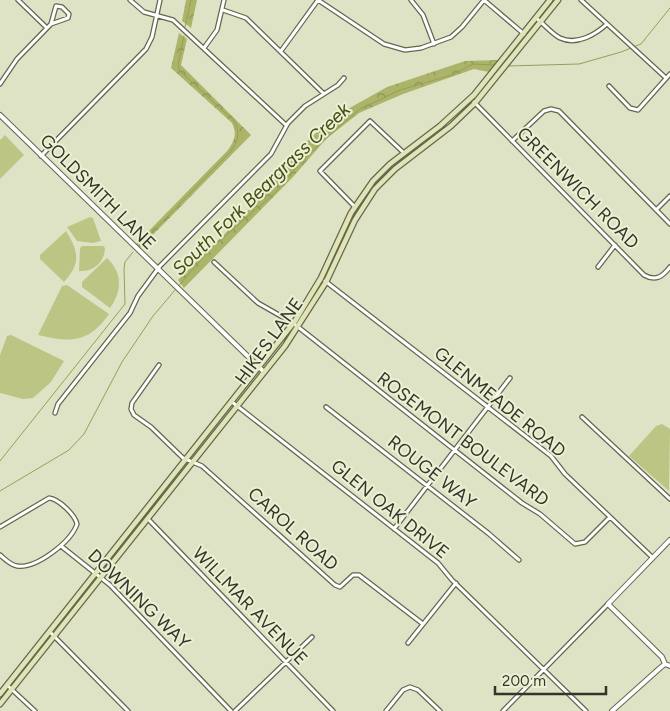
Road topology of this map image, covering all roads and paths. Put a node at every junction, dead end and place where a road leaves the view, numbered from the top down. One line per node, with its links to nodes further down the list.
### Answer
1 (18, 0): 17 (street)
2 (130, 0): 12 (street)
3 (160, 0): 12 (street)
4 (224, 0): 11 (street)
5 (318, 0): 20 (street); 22 (street)
6 (411, 0): 20 (street)
7 (484, 0): 18 (street); 20 (street)
8 (550, 0): 13 (main road, HIKES LANE)
9 (558, 0): 14 (main road, HIKES LANE)
10 (581, 0): 16 (street)
11 (223, 10): 21 (street); 22 (street)
12 (157, 15): 21 (street); 35 (street)
13 (536, 18): 14 (street); 18 (main road, HIKES LANE)
14 (541, 22): 16 (street); 19 (main road, HIKES LANE)
15 (51, 24): 15 (street); 17 (street)
16 (607, 24): 25 (street)
17 (47, 28): 26 (street)
18 (524, 33): 19 (street); 29 (main road, HIKES LANE)
19 (528, 37): 30 (main road, HIKES LANE)
20 (434, 44)
21 (204, 48): 32 (street)
22 (281, 51): 28 (street)
23 (670, 74): 25 (street)
24 (344, 78): 28 (street)
25 (666, 78): 27 (street)
26 (0, 84)
27 (609, 86)
28 (323, 93): 32 (street)
29 (471, 97): 30 (street, GREENWICH ROAD); 34 (main road, HIKES LANE)
30 (475, 103): 33 (street, GREENWICH ROAD); 46 (main road, HIKES LANE)
31 (0, 115): 35 (street, GOLDSMITH LANE)
32 (286, 125): 44 (street)
33 (512, 141): 38 (street); 40 (street, GREENWICH ROAD)
34 (404, 153): 37 (main road, HIKES LANE); 37 (street)
35 (42, 156): 44 (street, GOLDSMITH LANE)
36 (670, 196): 38 (street)
37 (355, 207): 45 (main road, HIKES LANE)
38 (656, 210): 39 (street)
39 (670, 224)
40 (615, 245): 42 (street); 43 (street, GREENWICH ROAD)
41 (214, 262): 47 (street, ROSEMONT BOULEVARD)
42 (598, 267)
43 (670, 267)
44 (157, 270): 50 (street, GOLDSMITH LANE); 57 (street)
45 (321, 278): 46 (street, GLENMEADE ROAD); 47 (main road, HIKES LANE)
46 (326, 282): 48 (main road, HIKES LANE); 56 (street, GLENMEADE ROAD)
47 (293, 323): 48 (street, ROSEMONT BOULEVARD); 50 (main road, HIKES LANE)
48 (298, 328): 51 (main road, HIKES LANE); 59 (street, ROSEMONT BOULEVARD)
49 (158, 365): 60 (street)
50 (259, 368): 51 (street, GOLDSMITH LANE); 53 (main road, HIKES LANE)
51 (264, 372): 54 (main road, HIKES LANE)
52 (510, 378): 56 (street)
53 (232, 402): 54 (street, GLEN OAK DRIVE); 60 (main road, HIKES LANE)
54 (238, 406): 61 (main road, HIKES LANE); 67 (street, GLEN OAK DRIVE)
55 (326, 407): 62 (street, ROUGE WAY)
56 (488, 408): 59 (street); 64 (street, GLENMEADE ROAD)
57 (55, 414)
58 (582, 417): 63 (street)
59 (454, 450): 62 (street); 64 (street, ROSEMONT BOULEVARD)
60 (187, 459): 61 (street); 73 (main road, HIKES LANE)
61 (193, 462): 65 (main road, HIKES LANE); 77 (street, CAROL ROAD)
62 (427, 485): 67 (street); 72 (street, ROUGE WAY)
63 (670, 499)
64 (610, 517): 71 (street, GLENMEADE ROAD)
65 (148, 519): 74 (main road, HIKES LANE); 82 (street, WILLMAR AVENUE)
66 (0, 527): 69 (street)
67 (394, 528): 75 (street, GLEN OAK DRIVE)
68 (670, 540): 71 (street)
69 (61, 546): 70 (street); 73 (street, DOWNING WAY)
70 (0, 555)
71 (652, 557): 76 (street)
72 (519, 560)
73 (96, 573): 74 (street, DOWNING WAY); 78 (main road, HIKES LANE)
74 (102, 578): 79 (main road, HIKES LANE); 91 (street, DOWNING WAY)
75 (456, 584): 77 (street); 84 (street, GLEN OAK DRIVE)
76 (608, 604): 83 (street); 84 (street)
77 (423, 624): 81 (street)
78 (50, 632): 79 (street); 85 (main road, HIKES LANE)
79 (56, 636): 86 (main road, HIKES LANE); 90 (street)
80 (312, 637): 82 (street)
81 (408, 643)
82 (286, 662): 92 (street); 93 (street, WILLMAR AVENUE)
83 (668, 665): 98 (street)
84 (544, 669): 96 (street); 97 (street, GLEN OAK DRIVE)
85 (8, 685): 86 (street); 87 (main road, HIKES LANE)
86 (13, 689): 88 (main road, HIKES LANE); 89 (street)
87 (0, 694)
88 (0, 704)
89 (35, 711)
90 (128, 711)
91 (231, 711)
92 (235, 711)
93 (333, 711)
94 (386, 711): 95 (street)
95 (440, 711)
96 (503, 711)
97 (586, 711)
98 (612, 711)

